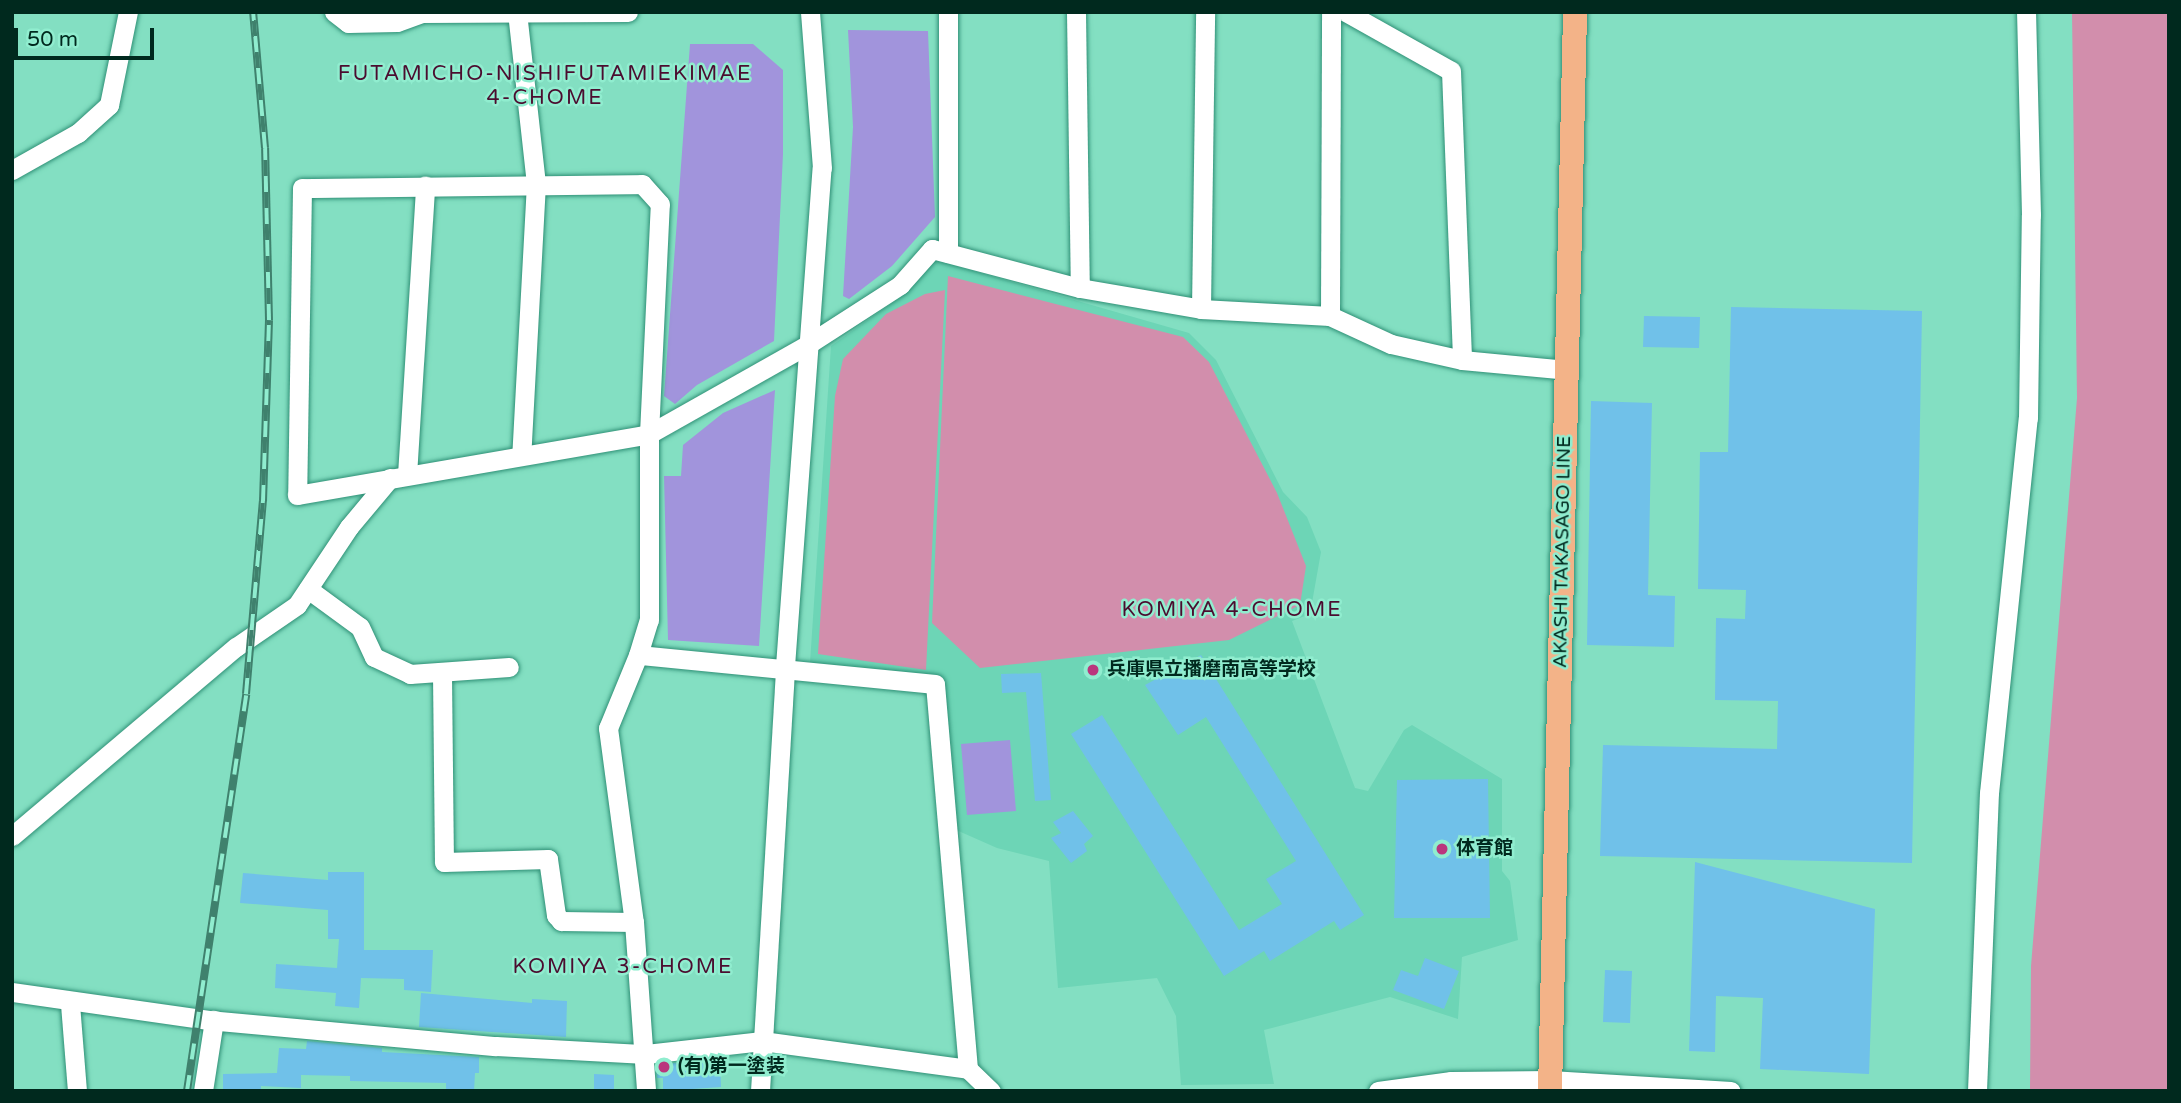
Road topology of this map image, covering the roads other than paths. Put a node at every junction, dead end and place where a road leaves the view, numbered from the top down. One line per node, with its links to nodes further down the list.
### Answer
1 (128, 12): 14 (street)
2 (334, 12): 12 (street)
3 (628, 12): 13 (street)
4 (810, 12): 21 (street)
5 (948, 12): 17 (street)
6 (1076, 12): 18 (street)
7 (1205, 12): 19 (street)
8 (1331, 12): 20 (street)
9 (1346, 12): 22 (street)
10 (1575, 12): 23 (main road, AKASHI TAKASAGO LINE)
11 (2026, 12): 48 (street)
12 (421, 13): 13 (street)
13 (517, 13): 15 (street)
14 (12, 170)
15 (536, 183): 16 (street); 24 (street); 25 (street)
16 (425, 186): 26 (street); 26 (street)
17 (948, 253): 18 (street); 21 (street)
18 (1080, 288): 19 (street)
19 (1201, 309): 20 (street)
20 (1330, 316): 22 (street)
21 (807, 345): 24 (street); 29 (street)
22 (1462, 360): 23 (street)
23 (1567, 370): 40 (main road, AKASHI TAKASAGO LINE)
24 (649, 434): 25 (street); 28 (street)
25 (521, 456): 26 (street)
26 (399, 476): 27 (street)
27 (308, 589): 31 (street); 32 (street)
28 (638, 655): 29 (street); 33 (street)
29 (785, 666): 37 (street); 39 (street)
30 (509, 667): 31 (street)
31 (442, 674): 33 (street)
32 (12, 836)
33 (634, 922): 38 (street)
34 (12, 992): 35 (street)
35 (70, 1003): 36 (street); 41 (street)
36 (214, 1020): 38 (street); 42 (street)
37 (762, 1041): 38 (street); 39 (street); 44 (street)
38 (646, 1054): 43 (street)
39 (968, 1069): 45 (street)
40 (1550, 1085): 46 (street); 47 (street)
41 (77, 1091)
42 (202, 1091)
43 (646, 1091)
44 (760, 1091)
45 (991, 1091)
46 (1378, 1091)
47 (1731, 1091)
48 (1977, 1091)

